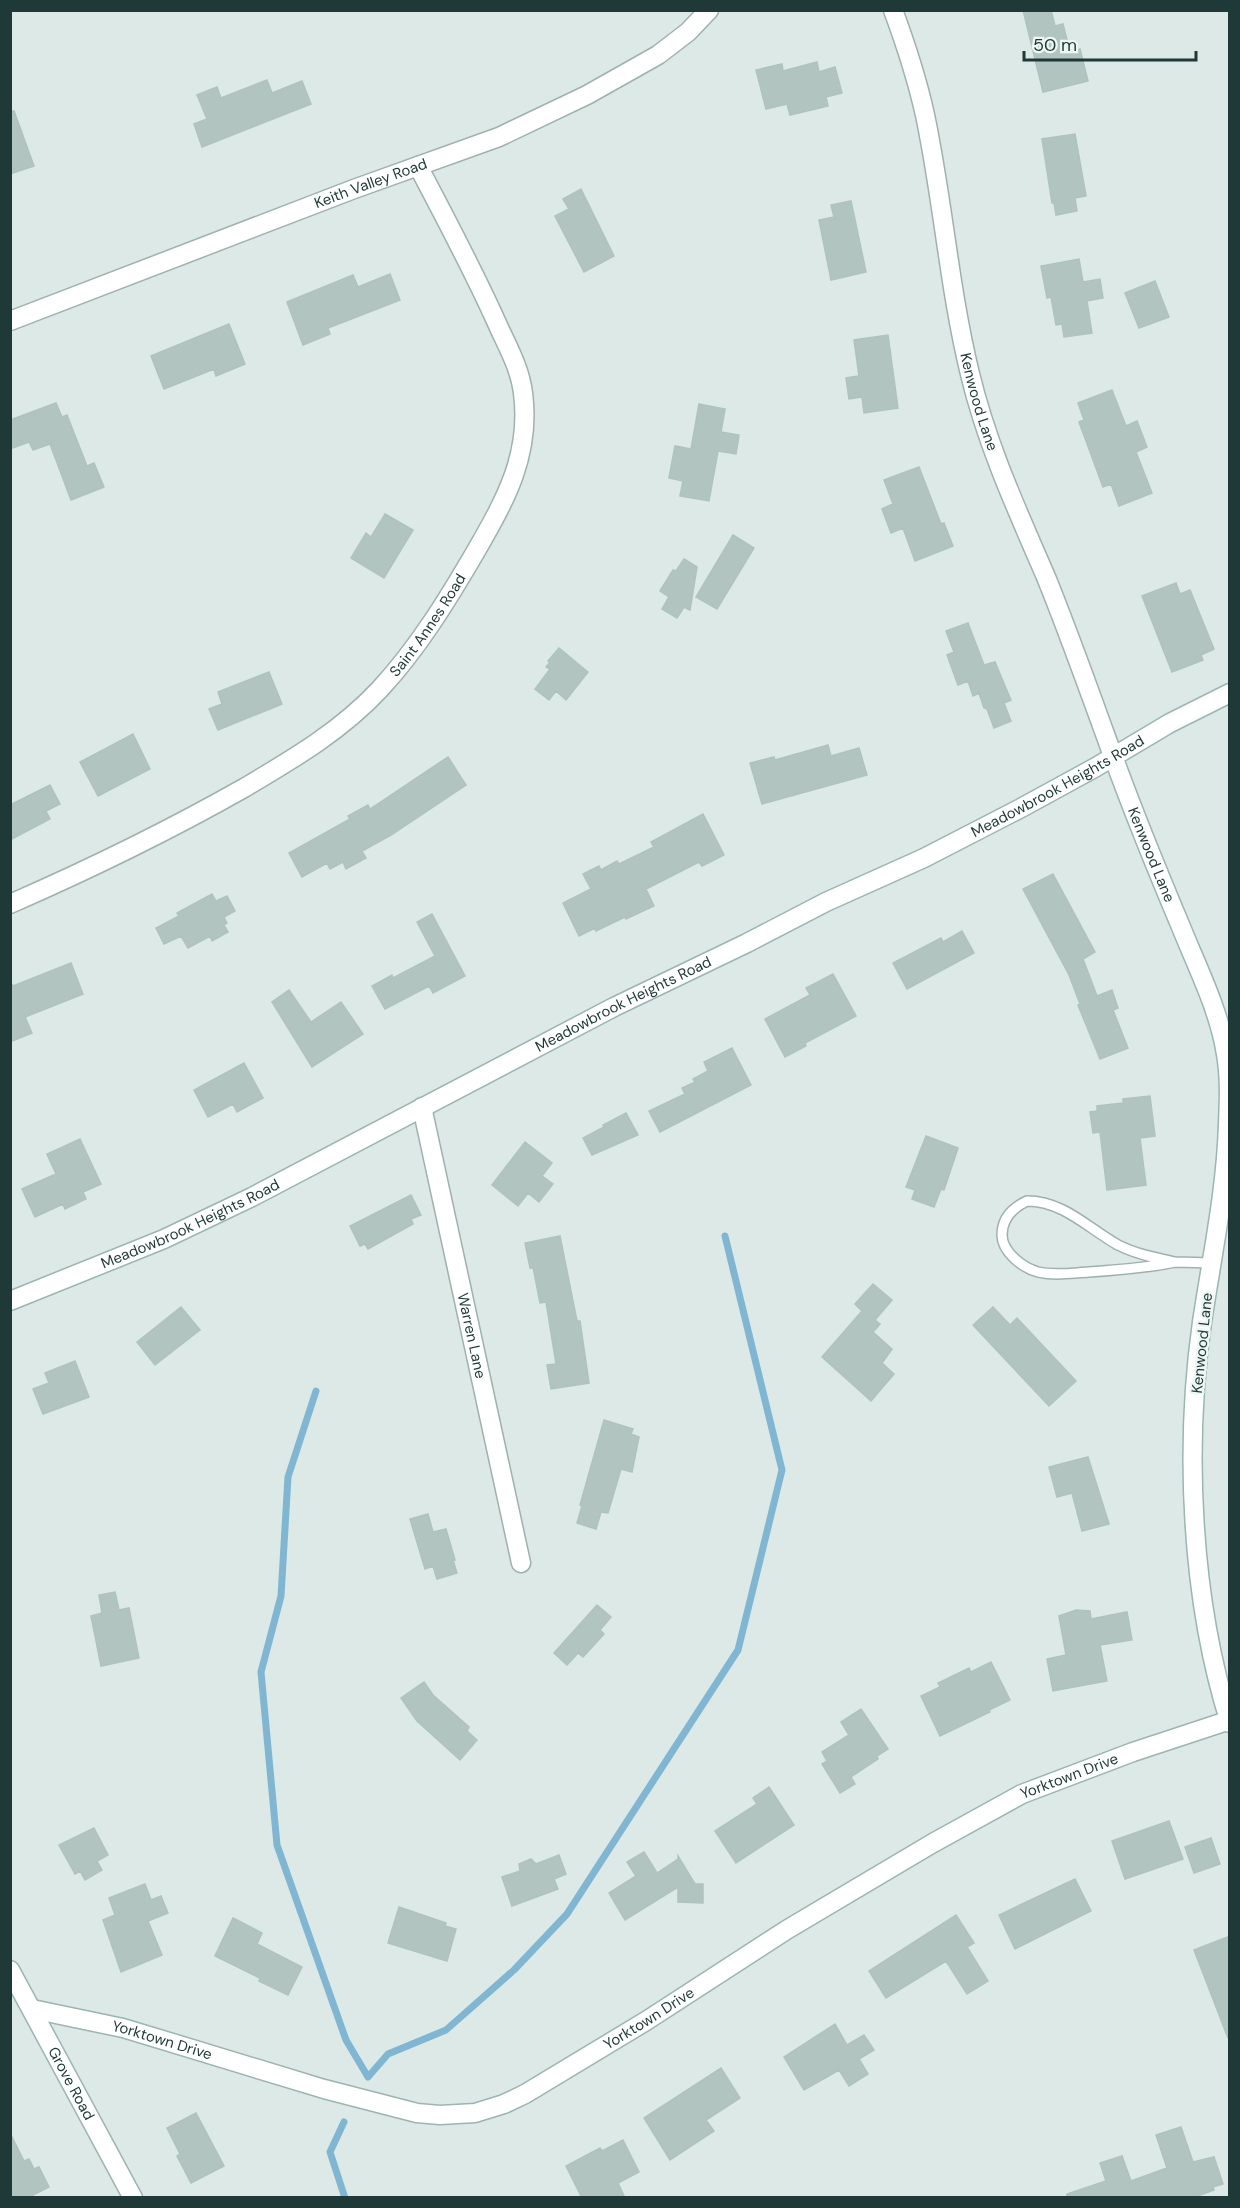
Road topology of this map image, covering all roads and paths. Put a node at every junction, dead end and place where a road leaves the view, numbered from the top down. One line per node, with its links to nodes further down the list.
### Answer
1 (709, 10): 3 (street, Keith Valley Road)
2 (893, 10): 6 (street, Kenwood Lane)
3 (418, 166): 4 (street, Keith Valley Road); 7 (street, Saint Annes Road)
4 (10, 321)
5 (1230, 693): 6 (street, Meadowbrook Heights Road)
6 (1113, 756): 8 (street, Meadowbrook Heights Road); 10 (street, Kenwood Lane)
7 (10, 904)
8 (422, 1107): 11 (street, Meadowbrook Heights Road); 12 (street, Warren Lane)
9 (1175, 1262): 9 (lane); 10 (lane)
10 (1212, 1263): 13 (street, Kenwood Lane)
11 (10, 1301)
12 (521, 1563)
13 (1229, 1721): 15 (street, Yorktown Drive)
14 (10, 1970): 15 (street, Grove Road)
15 (32, 2009): 16 (street, Grove Road)
16 (133, 2198)

